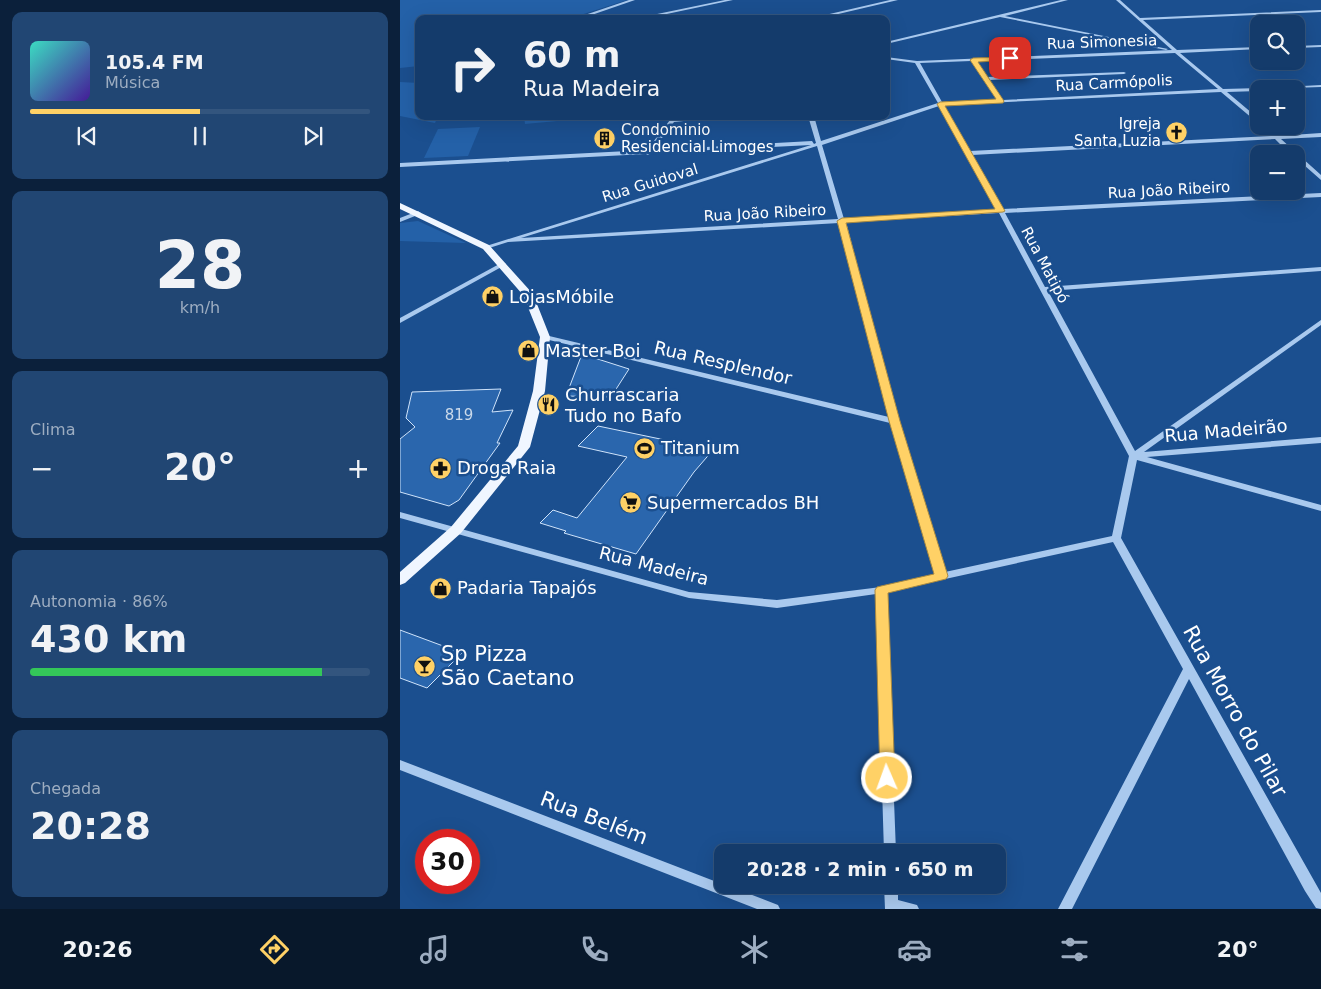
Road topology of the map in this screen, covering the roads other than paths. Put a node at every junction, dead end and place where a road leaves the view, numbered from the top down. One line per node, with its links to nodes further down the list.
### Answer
1 (632, 0): 7 (street)
2 (731, 0): 8 (street)
3 (896, 0): 9 (street)
4 (1066, 0): 10 (street)
5 (1118, 0): 11 (street)
6 (1321, 12): 11 (street)
7 (587, 15)
8 (655, 15)
9 (828, 15)
10 (996, 16): 12 (street); 16 (street)
11 (1140, 19): 16 (street)
12 (890, 42)
13 (1321, 46): 14 (street)
14 (1305, 47)
15 (1250, 48): 16 (street, Rua Simonesia)
16 (1175, 51): 18 (street, Rua Simonesia); 25 (street)
17 (890, 59): 19 (street, Rua Simonesia)
18 (973, 60): 19 (street, Rua Simonesia); 21 (street)
19 (917, 62): 27 (street, Rua Matipó)
20 (1124, 73): 21 (street)
21 (986, 79): 26 (street)
22 (1321, 86): 23 (street)
23 (1305, 87)
24 (1250, 90): 25 (street, Rua Carmópolis)
25 (1223, 91): 26 (street, Rua Carmópolis); 28 (street)
26 (1000, 101): 27 (street, Rua Carmópolis)
27 (940, 104): 32 (street, Rua Guidoval); 39 (street, Rua Matipó)
28 (1250, 114)
29 (680, 120): 38 (street)
30 (812, 120): 36 (street)
31 (890, 120): 36 (street, Rua Guidoval)
32 (890, 120)
33 (1273, 135): 35 (street)
34 (1321, 135): 35 (street)
35 (1276, 138): 37 (street); 39 (street)
36 (818, 143): 38 (street); 47 (street, Rua Guidoval); 49 (street)
37 (1284, 145)
38 (648, 153): 41 (street)
39 (969, 153): 45 (street, Rua Matipó)
40 (1305, 164): 42 (street)
41 (400, 165)
42 (1321, 178)
43 (1321, 194): 45 (street, Rua João Ribeiro)
44 (400, 206): 46 (main road)
45 (1001, 211): 49 (street, Rua João Ribeiro); 55 (street, Rua Matipó)
46 (418, 213): 48 (street); 52 (main road)
47 (577, 219): 50 (street); 51 (street, Rua Guidoval)
48 (400, 220)
49 (842, 221): 50 (street, Rua João Ribeiro); 59 (street)
50 (583, 236): 51 (street, Rua João Ribeiro)
51 (510, 240): 52 (street)
52 (486, 247): 53 (main road)
53 (503, 264): 56 (street); 58 (main road)
54 (1321, 269): 55 (street)
55 (1043, 289): 61 (street, Rua Matipó)
56 (400, 321)
57 (1321, 322): 61 (street)
58 (545, 337): 59 (street, Rua Resplendor); 64 (main road)
59 (894, 421): 66 (street)
60 (1321, 440): 61 (street, Rua Madeirão)
61 (1133, 456): 62 (street); 65 (street)
62 (1321, 508)
63 (400, 515): 64 (street, Rua Madeira)
64 (456, 530): 67 (main road); 68 (street, Rua Madeira)
65 (1116, 538): 66 (street, Rua Madeira); 69 (street, Rua Morro do Pilar)
66 (941, 576): 68 (street, Rua Madeira)
67 (400, 580)
68 (881, 590): 71 (street)
69 (1189, 668): 72 (street, Rua Morro do Pilar); 78 (street)
70 (400, 765): 76 (street, Rua Belém)
71 (890, 844)
72 (1315, 888): 74 (street, Rua Morro do Pilar)
73 (891, 894): 75 (street)
74 (1321, 904)
75 (892, 907): 77 (street)
76 (773, 909)
77 (912, 909)
78 (1065, 909)

